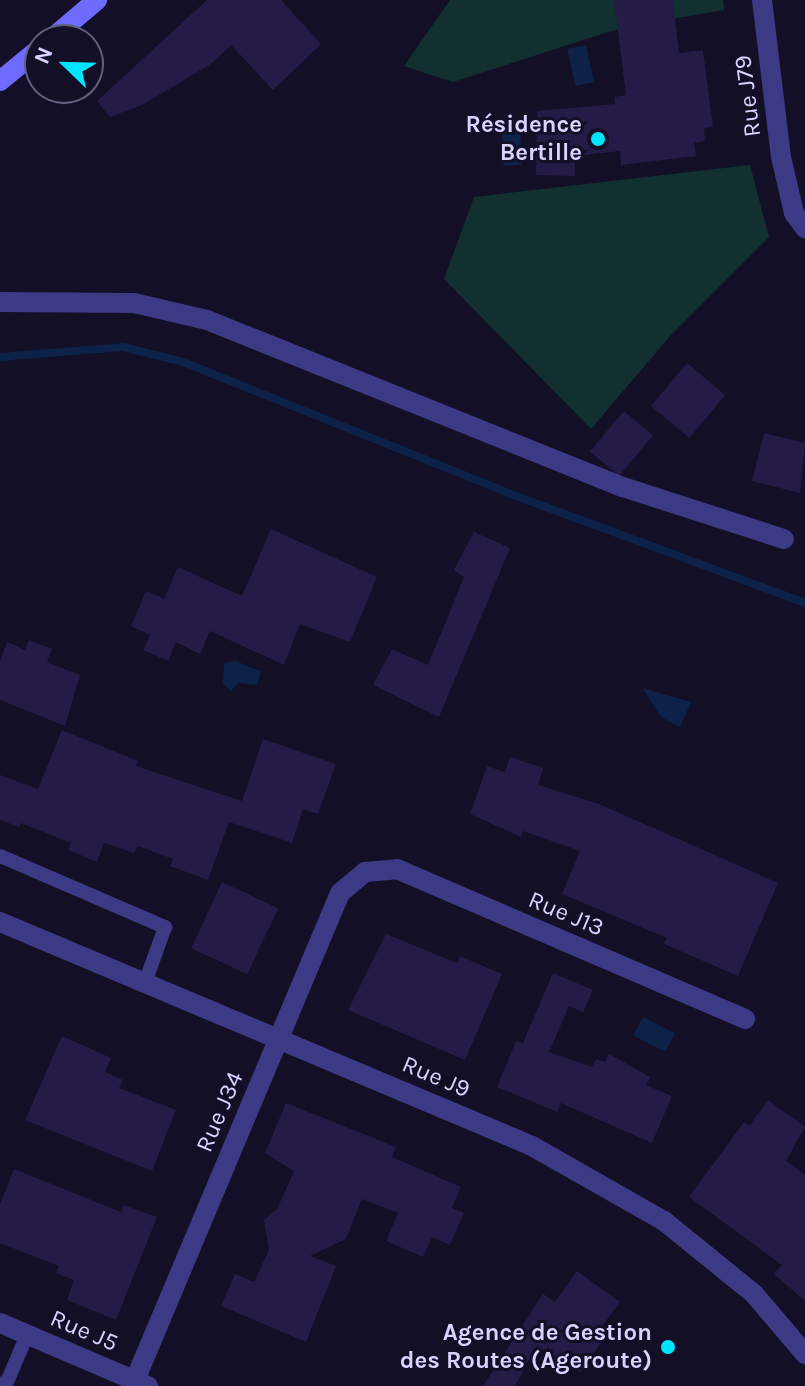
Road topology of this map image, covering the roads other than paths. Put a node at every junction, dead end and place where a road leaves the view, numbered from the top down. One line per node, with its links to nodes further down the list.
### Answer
1 (97, 0): 3 (street)
2 (762, 0): 6 (street, Rue J79)
3 (69, 24)
4 (24, 61): 5 (street)
5 (0, 81)
6 (805, 228)
7 (0, 302): 8 (street)
8 (784, 539)
9 (0, 856): 12 (lane)
10 (365, 872): 13 (street, Rue J13); 14 (street, Rue J34)
11 (0, 922): 12 (street, Rue J9)
12 (145, 983): 14 (street, Rue J9)
13 (745, 1019)
14 (279, 1039): 17 (street, Rue J9); 18 (street, Rue J34)
15 (0, 1323): 16 (street, Rue J5)
16 (27, 1335): 18 (street, Rue J5); 19 (lane)
17 (805, 1354)
18 (141, 1383)
19 (0, 1384)

